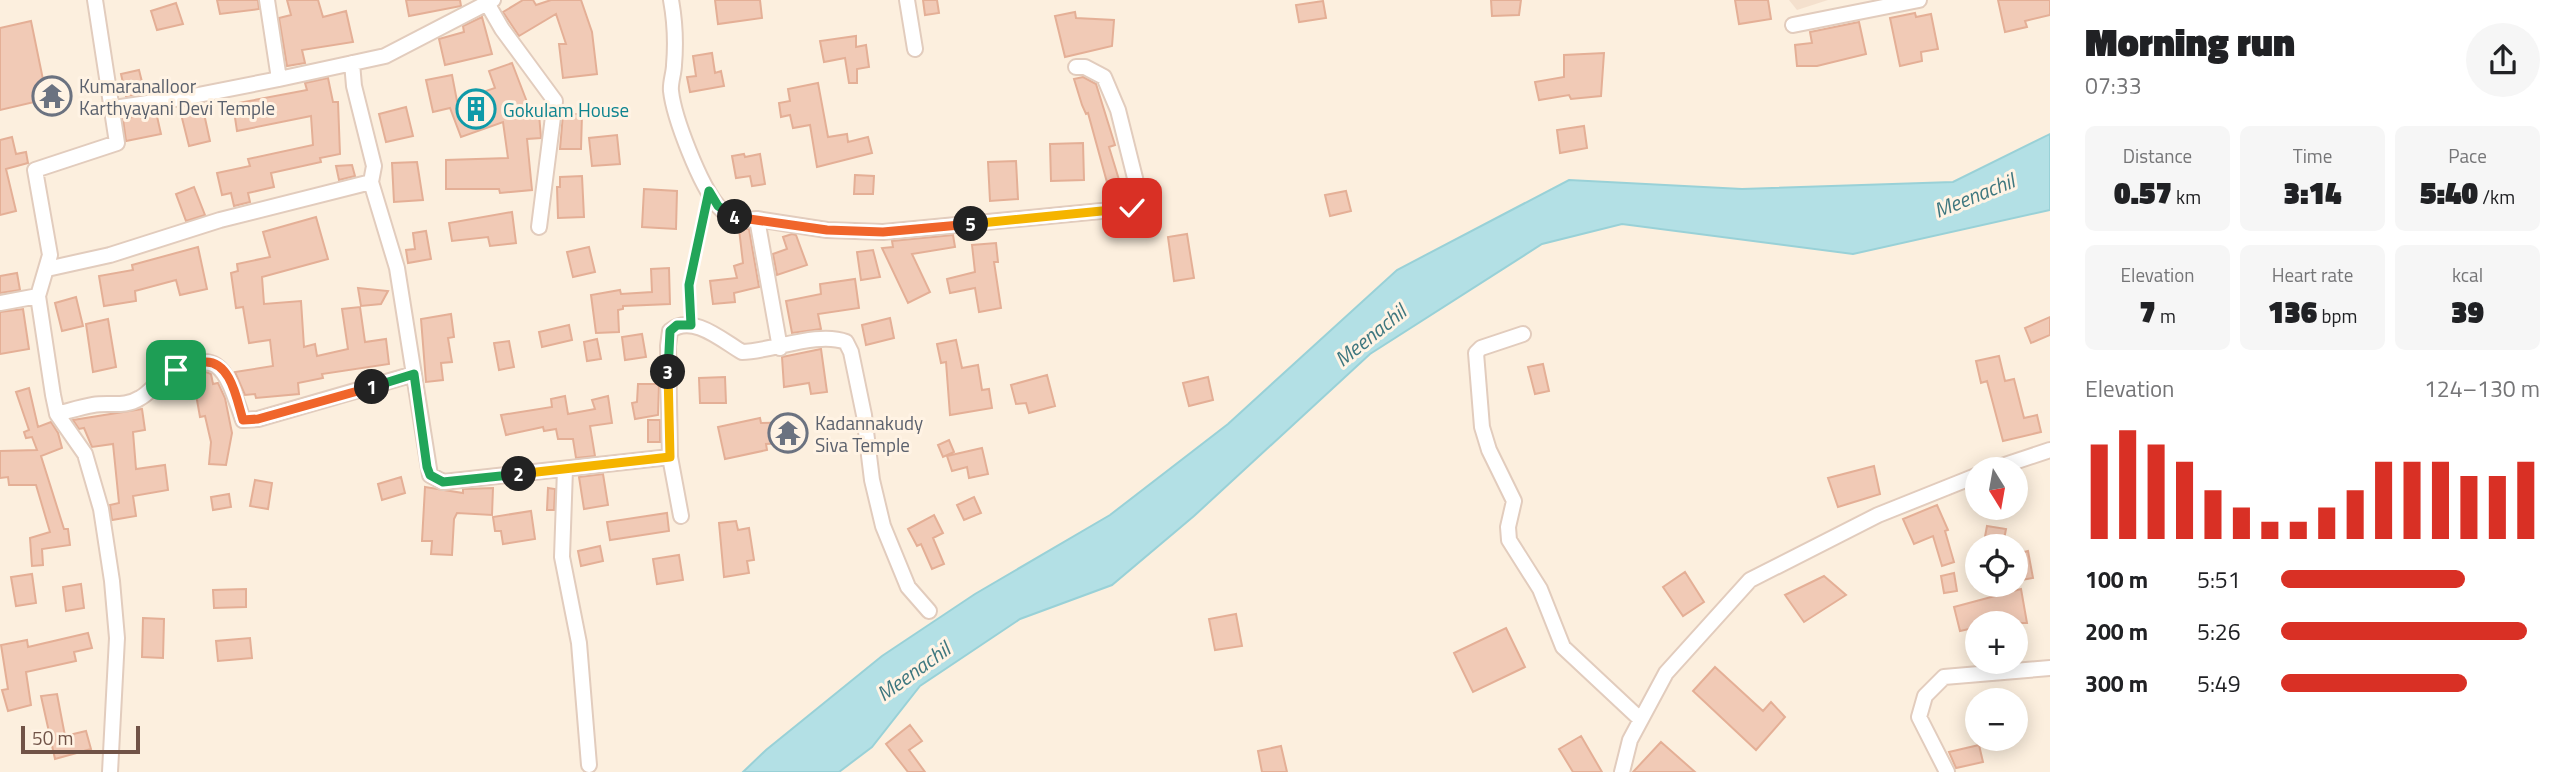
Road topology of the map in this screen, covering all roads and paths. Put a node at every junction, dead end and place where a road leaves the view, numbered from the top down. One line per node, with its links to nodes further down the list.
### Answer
1 (95, 0): 12 (street)
2 (267, 0): 11 (street)
3 (671, 0): 14 (street)
4 (907, 0): 8 (street)
5 (1919, 0): 7 (street)
6 (490, 2): 9 (street); 16 (street)
7 (1793, 25)
8 (915, 49)
9 (352, 62): 11 (street); 13 (street)
10 (1076, 67): 15 (street)
11 (279, 79): 12 (street)
12 (114, 108): 17 (street)
13 (371, 182): 17 (street); 23 (street)
14 (709, 191): 15 (street); 20 (path)
15 (757, 219): 22 (street)
16 (539, 227)
17 (47, 269): 18 (street)
18 (38, 296): 19 (street); 24 (street)
19 (0, 303)
20 (691, 325): 22 (street); 26 (street)
21 (1523, 334): 33 (street)
22 (780, 348): 31 (street)
23 (414, 374): 24 (street); 28 (street)
24 (57, 414): 35 (street)
25 (2050, 450): 27 (street)
26 (670, 457): 28 (street); 30 (street)
27 (2023, 457)
28 (565, 469): 34 (street)
29 (1965, 480): 33 (street)
30 (681, 516)
31 (929, 611)
32 (2050, 668): 37 (street)
33 (1640, 719): 36 (street)
34 (589, 765)
35 (110, 772)
36 (1622, 772)
37 (1947, 772)

